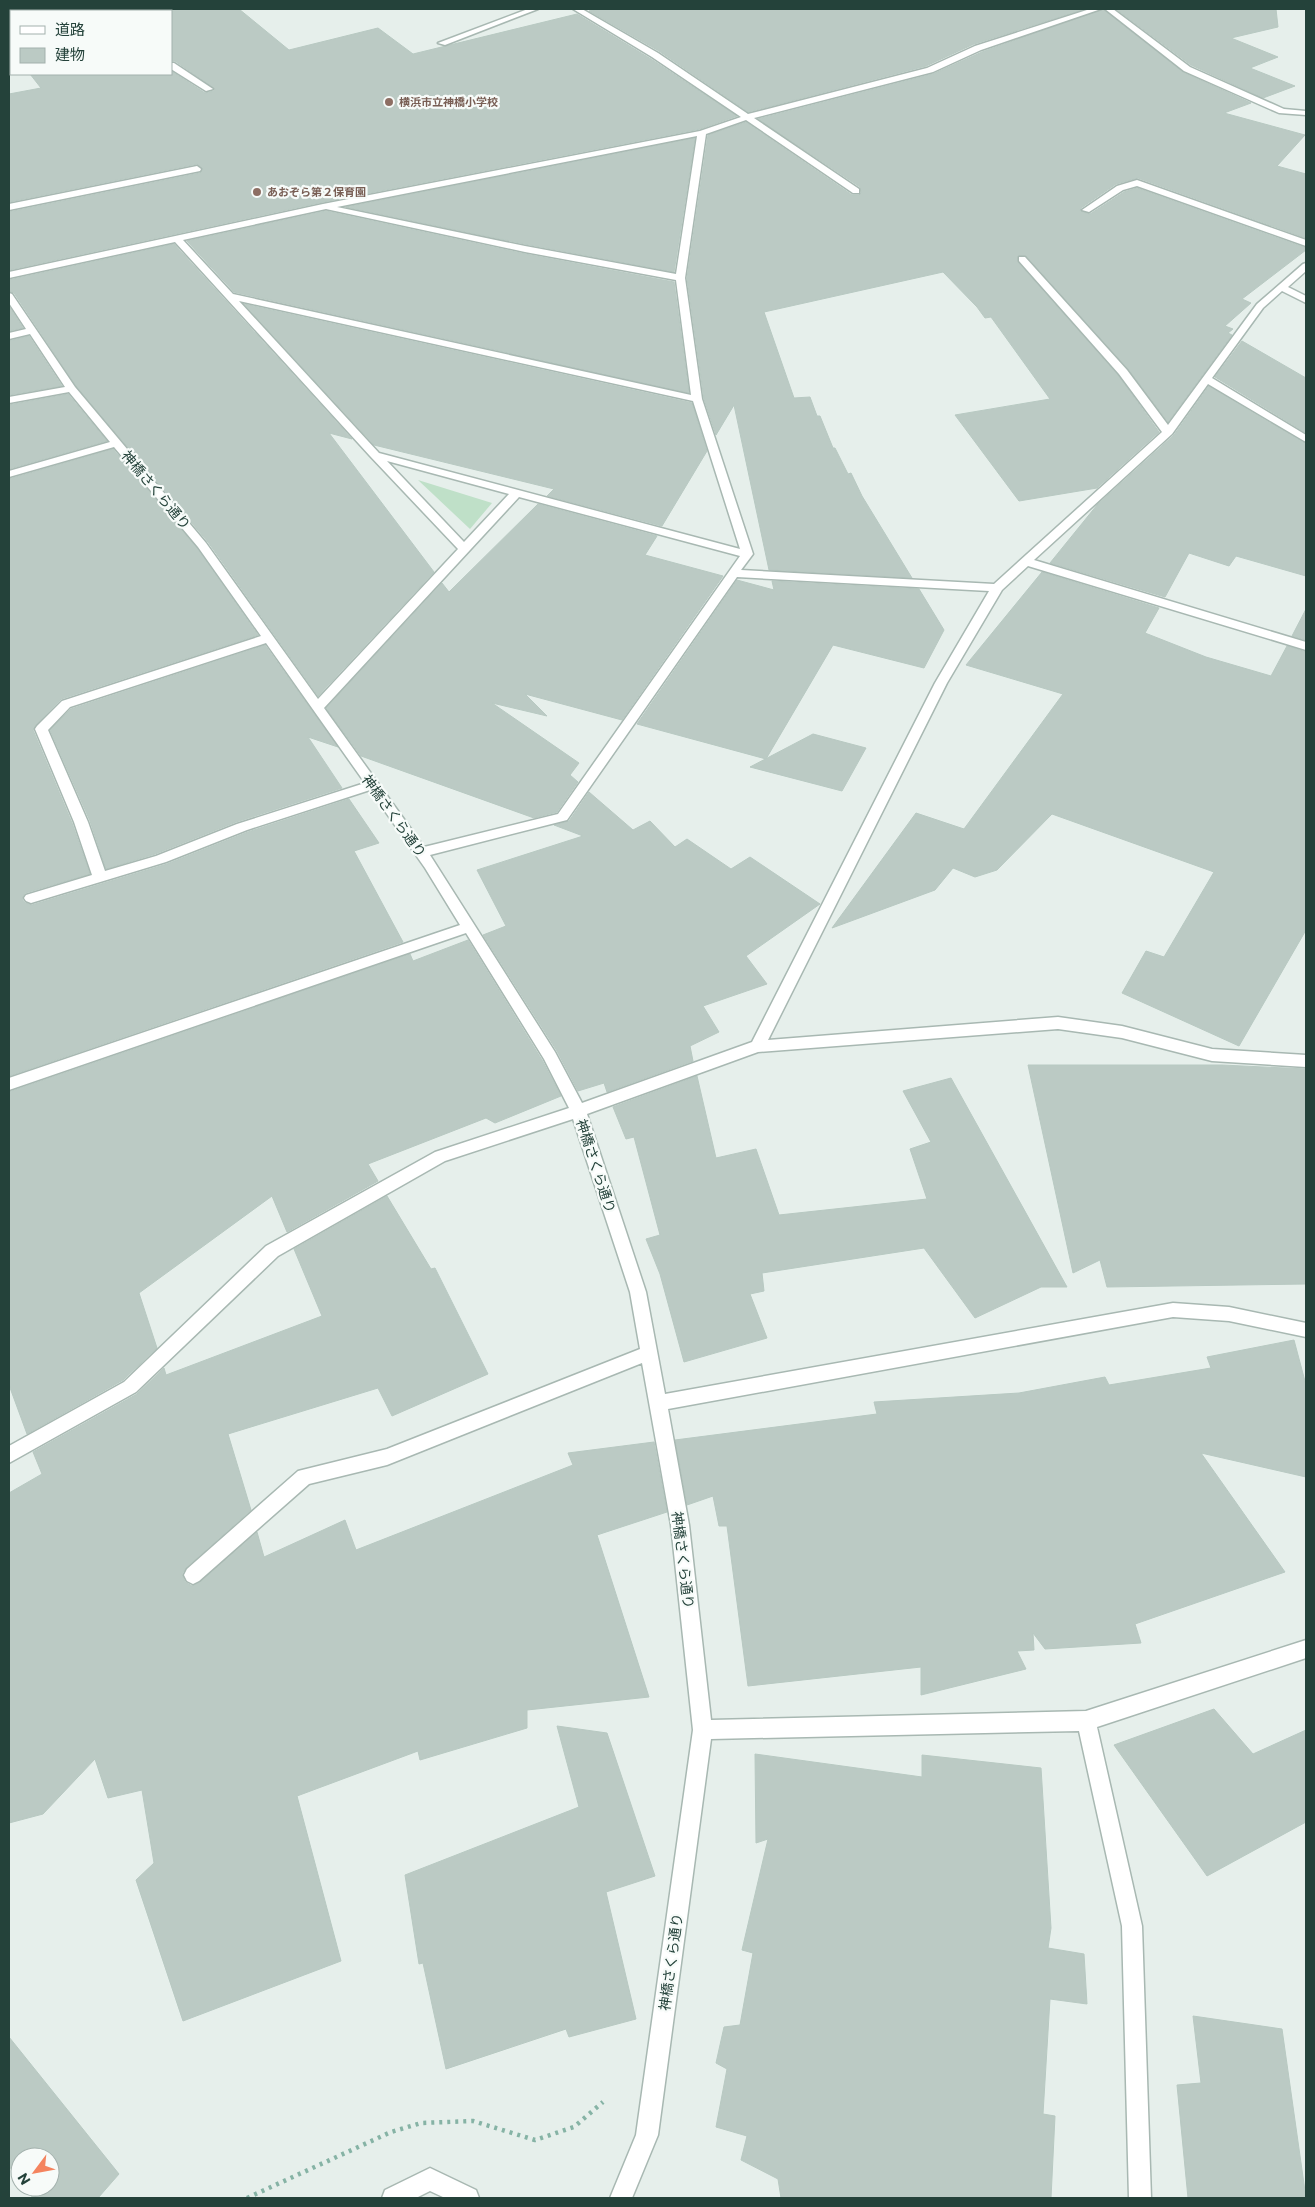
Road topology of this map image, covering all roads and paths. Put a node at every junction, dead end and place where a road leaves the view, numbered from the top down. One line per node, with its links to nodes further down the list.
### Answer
1 (534, 9): 5 (street)
2 (577, 9): 9 (street)
3 (1098, 9): 9 (street)
4 (1109, 9): 8 (street)
5 (442, 43)
6 (172, 66): 7 (street)
7 (210, 89)
8 (1306, 114)
9 (748, 117): 10 (street); 12 (street)
10 (702, 133): 14 (street); 21 (street)
11 (197, 169): 13 (street)
12 (856, 191)
13 (9, 207)
14 (323, 207): 16 (street); 21 (street)
15 (1086, 210): 17 (street)
16 (176, 238): 20 (street); 24 (street)
17 (1306, 243)
18 (1022, 258): 32 (street)
19 (1306, 266): 22 (street)
20 (9, 275)
21 (680, 278): 30 (street)
22 (1281, 287): 25 (street); 28 (street)
23 (9, 296): 26 (street, 神橋さくら通り)
24 (228, 296): 30 (street); 35 (street)
25 (1306, 300)
26 (32, 331): 27 (street); 29 (street, 神橋さくら通り)
27 (9, 336)
28 (1206, 379): 32 (street); 33 (street)
29 (71, 389): 31 (street); 34 (street, 神橋さくら通り)
30 (697, 399): 39 (street)
31 (9, 400)
32 (1168, 432): 40 (street)
33 (1306, 440)
34 (116, 443): 36 (street); 43 (street, 神橋さくら通り)
35 (374, 454): 37 (street); 38 (street)
36 (9, 474)
37 (516, 492): 38 (street); 39 (street)
38 (464, 548): 45 (street)
39 (747, 554): 41 (street)
40 (1025, 561): 42 (street); 44 (street)
41 (733, 573): 42 (street); 47 (street)
42 (997, 588): 51 (street)
43 (268, 638): 45 (street, 神橋さくら通り); 48 (street)
44 (1306, 646)
45 (316, 708): 46 (street, 神橋さくら通り)
46 (371, 785): 47 (street, 神橋さくら通り); 48 (street)
47 (420, 853): 50 (street, 神橋さくら通り)
48 (100, 877): 49 (street)
49 (31, 898)
50 (469, 927): 53 (street); 54 (street, 神橋さくら通り)
51 (757, 1046): 52 (street); 54 (street)
52 (1306, 1061)
53 (9, 1084)
54 (578, 1111): 56 (street, 神橋さくら通り); 58 (street)
55 (1306, 1330): 57 (street)
56 (647, 1354): 57 (street, 神橋さくら通り); 59 (street)
57 (658, 1403): 62 (street, 神橋さくら通り)
58 (9, 1455)
59 (193, 1576)
60 (1306, 1649): 61 (street)
61 (1086, 1722): 62 (street); 66 (street)
62 (703, 1730): 65 (street, 神橋さくら通り)
63 (392, 2198): 64 (street)
64 (468, 2198)
65 (621, 2198)
66 (1140, 2198)

